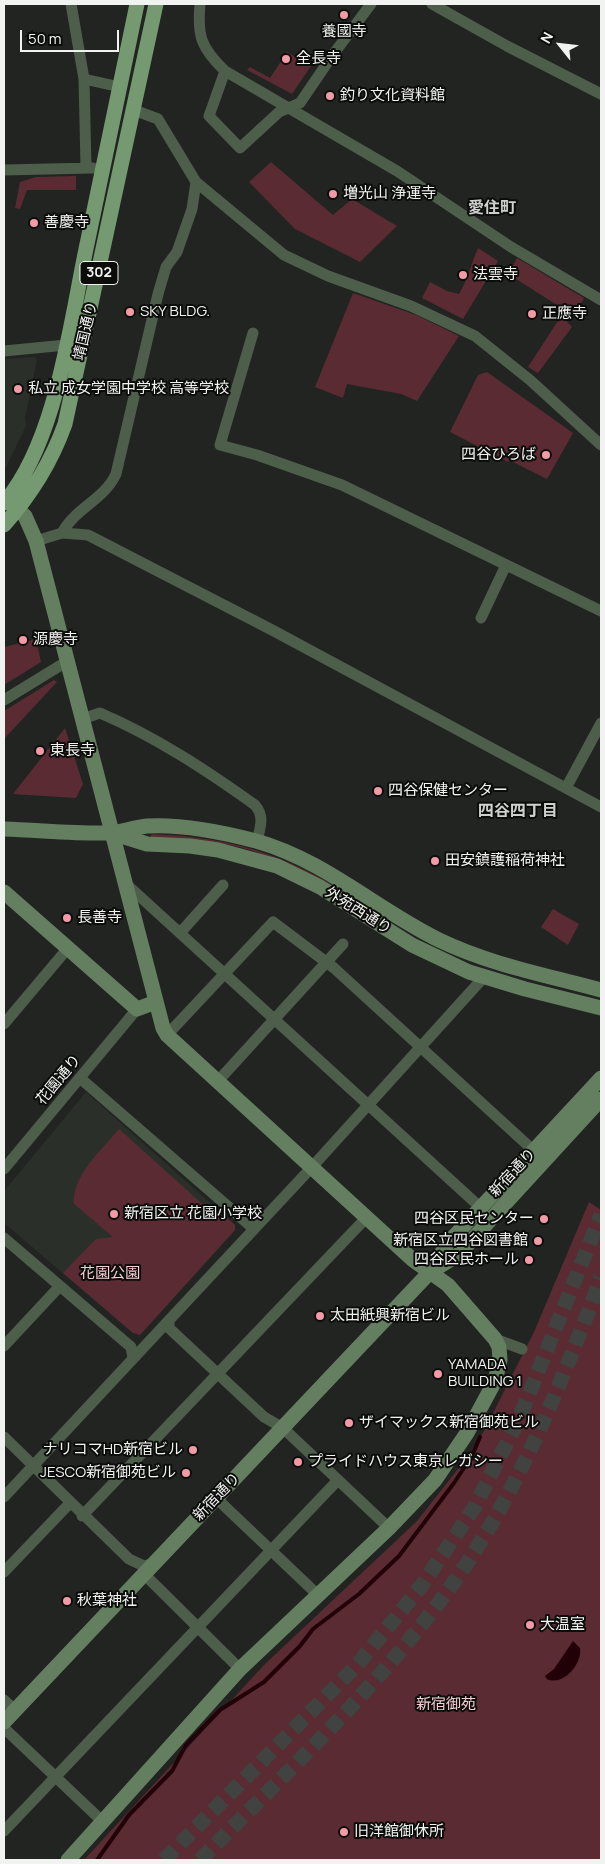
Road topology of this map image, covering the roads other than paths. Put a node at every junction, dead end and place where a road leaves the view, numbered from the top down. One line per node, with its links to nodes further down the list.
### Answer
1 (71, 4): 8 (street)
2 (137, 4): 9 (main road, 靖国通り / 302)
3 (156, 4): 12 (main road, 靖国通り / 302)
4 (200, 4): 7 (street)
5 (371, 4): 11 (street)
6 (432, 4): 10 (street)
7 (225, 71): 11 (street); 11 (street)
8 (84, 79): 9 (street); 13 (street)
9 (120, 87): 14 (main road, 靖国通り / 302)
10 (601, 93)
11 (288, 107): 17 (street)
12 (134, 110): 16 (street); 22 (main road, 靖国通り / 302)
13 (86, 167): 14 (street); 15 (street)
14 (103, 169): 19 (main road, 靖国通り / 302)
15 (4, 170)
16 (196, 182): 21 (street); 24 (street)
17 (601, 300)
18 (253, 333): 26 (street)
19 (66, 345): 20 (street); 22 (main road, 靖国通り / 302)
20 (4, 351)
21 (601, 445)
22 (8, 503): 23 (main road, 靖国通り / 302); 25 (street)
23 (4, 525)
24 (62, 533): 25 (street); 33 (street)
25 (36, 541): 29 (street)
26 (506, 565): 27 (street); 28 (street)
27 (601, 611)
28 (481, 618)
29 (66, 662): 30 (street); 31 (street)
30 (4, 700)
31 (82, 718): 36 (street); 37 (street)
32 (601, 723): 33 (street)
33 (566, 788): 34 (street)
34 (601, 807)
35 (4, 829): 36 (street, 外苑西通り)
36 (111, 833): 37 (street, 外苑西通り); 38 (street); 46 (street, 外苑西通り)
37 (257, 842): 47 (street, 外苑西通り)
38 (124, 882): 41 (street); 48 (street)
39 (223, 885): 41 (street)
40 (4, 892): 43 (street)
41 (180, 932): 45 (street)
42 (343, 944): 44 (street)
43 (68, 948): 50 (street); 52 (street)
44 (326, 962): 45 (street); 51 (street); 54 (street)
45 (224, 974): 51 (street); 53 (street)
46 (484, 977): 49 (street, 外苑西通り); 54 (street)
47 (601, 990)
48 (156, 1002): 50 (street); 53 (street)
49 (601, 1008)
50 (138, 1010): 55 (street, 花園通り)
51 (274, 1020): 57 (street); 59 (street)
52 (4, 1024)
53 (167, 1035): 57 (street)
54 (421, 1048): 59 (street); 60 (street)
55 (80, 1078): 61 (street, 花園通り); 65 (street)
56 (599, 1079): 60 (street, 新宿通り)
57 (218, 1081): 62 (street)
58 (601, 1099): 67 (street, 新宿通り)
59 (368, 1106): 62 (street); 63 (street)
60 (534, 1150): 63 (street, 新宿通り)
61 (5, 1165)
62 (312, 1167): 64 (street); 65 (street)
63 (480, 1207): 67 (street, 新宿通り)
64 (367, 1217): 67 (street); 72 (street)
65 (254, 1229): 69 (street)
66 (4, 1238): 68 (street)
67 (430, 1272): 73 (street, 新宿通り); 81 (street)
68 (60, 1286): 70 (street); 71 (street)
69 (169, 1320): 71 (street); 72 (street)
70 (4, 1346)
71 (133, 1358): 75 (street)
72 (218, 1374): 73 (street); 80 (street)
73 (283, 1428): 76 (street); 78 (street, 新宿通り)
74 (4, 1437): 75 (street)
75 (33, 1465): 77 (street); 79 (street)
76 (338, 1480): 81 (street); 82 (street)
77 (4, 1497)
78 (216, 1498): 82 (street); 83 (street, 新宿通り)
79 (70, 1503): 80 (street); 84 (street)
80 (82, 1516): 83 (street)
81 (389, 1528): 86 (street)
82 (270, 1549): 86 (street); 87 (street)
83 (155, 1563): 85 (street, 新宿通り)
84 (4, 1572)
85 (144, 1574): 87 (street); 90 (street, 新宿通り)
86 (319, 1596): 88 (street)
87 (198, 1627): 88 (street); 93 (street)
88 (240, 1669): 94 (street)
89 (4, 1700): 90 (street)
90 (15, 1710): 91 (street, 新宿通り)
91 (4, 1722)
92 (4, 1728): 93 (street)
93 (56, 1776): 94 (street); 95 (street)
94 (102, 1821): 96 (street)
95 (4, 1831)
96 (68, 1860)

